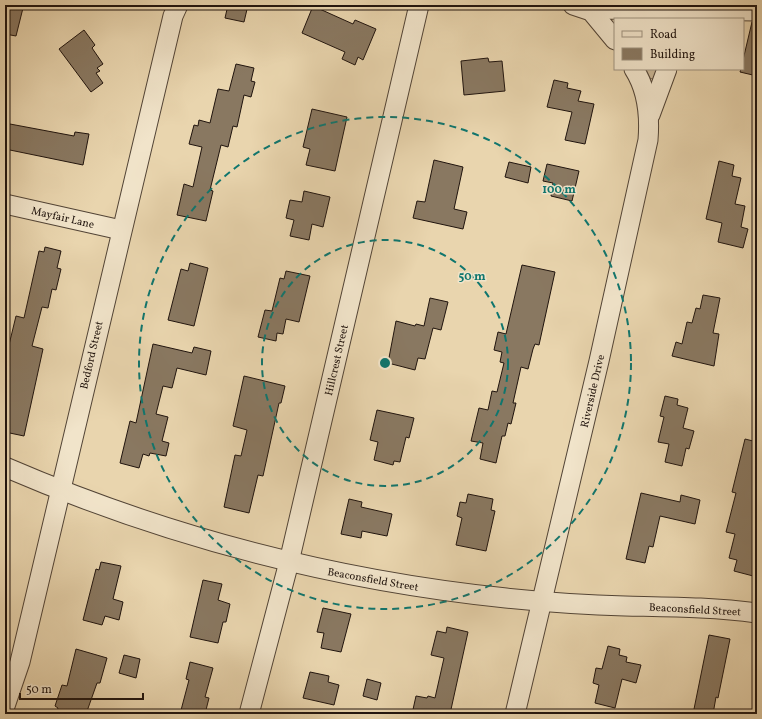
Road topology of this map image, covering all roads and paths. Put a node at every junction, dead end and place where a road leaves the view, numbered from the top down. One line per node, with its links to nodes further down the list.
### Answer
1 (178, 5): 12 (street, Bedford Street)
2 (419, 5): 15 (street, Hillcrest Street)
3 (573, 5): 4 (street)
4 (591, 11): 6 (street); 7 (street)
5 (757, 11): 6 (street)
6 (679, 14)
7 (614, 39)
8 (634, 70): 10 (street, Riverside Drive)
9 (667, 70): 10 (street)
10 (650, 115): 16 (street, Riverside Drive)
11 (5, 204): 12 (street, Mayfair Lane)
12 (121, 230): 14 (street, Bedford Street)
13 (5, 467): 14 (street, Beaconsfield Street)
14 (60, 490): 15 (street, Beaconsfield Street); 18 (street, Bedford Street)
15 (289, 562): 16 (street, Beaconsfield Street); 19 (street, Hillcrest Street)
16 (541, 601): 17 (street, Beaconsfield Street); 20 (street, Riverside Drive)
17 (757, 612)
18 (5, 706)
19 (249, 714)
20 (515, 714)

